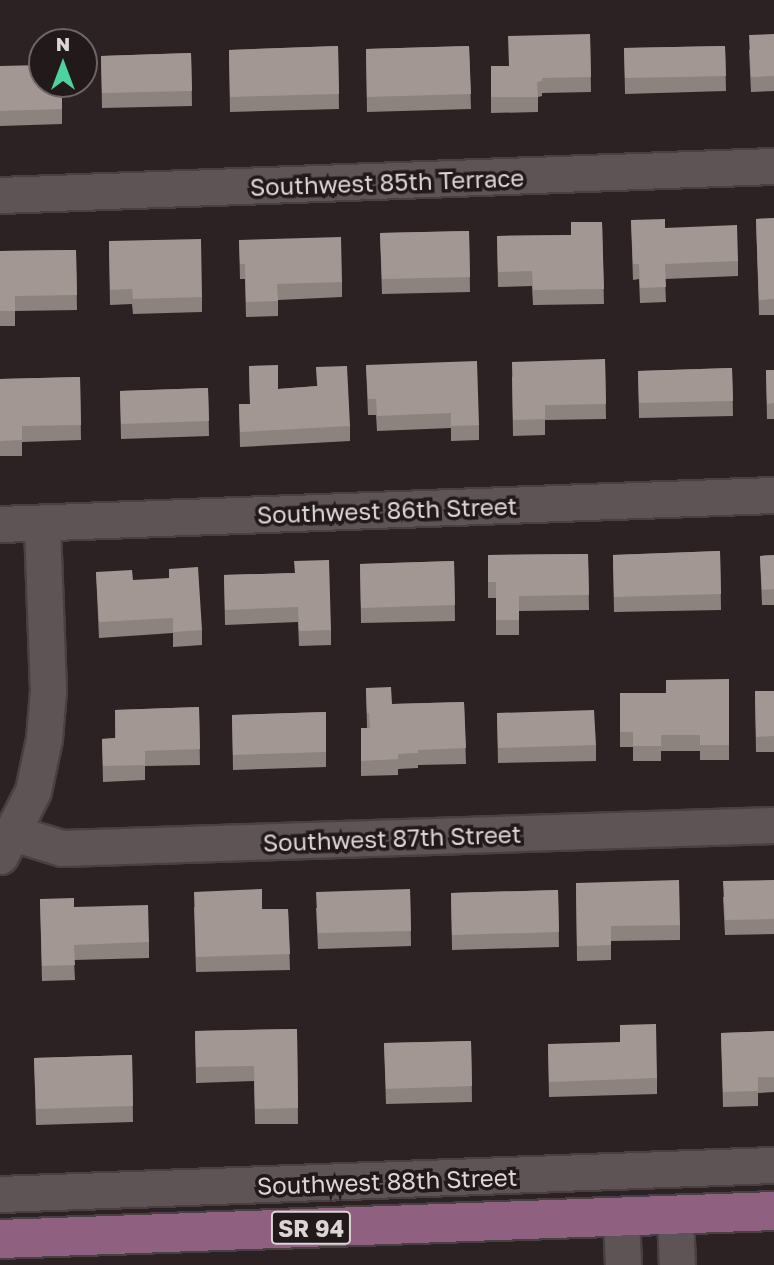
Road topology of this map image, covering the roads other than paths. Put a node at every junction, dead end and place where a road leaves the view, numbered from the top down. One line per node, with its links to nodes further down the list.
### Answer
1 (774, 166): 2 (street, Southwest 85th Terrace)
2 (0, 195)
3 (774, 495): 4 (street, Southwest 86th Street)
4 (42, 523): 5 (street, Southwest 86th Street); 7 (street)
5 (0, 524)
6 (774, 825): 7 (street, Southwest 87th Street)
7 (6, 844)
8 (774, 1165): 9 (street, Southwest 88th Street)
9 (0, 1194)
10 (774, 1211): 11 (main road, Southwest 88th Street / SR 94)
11 (675, 1214): 12 (main road, Southwest 88th Street / SR 94); 15 (street)
12 (621, 1217): 13 (main road, Southwest 88th Street / SR 94); 14 (street)
13 (0, 1239)
14 (623, 1265)
15 (677, 1265)

